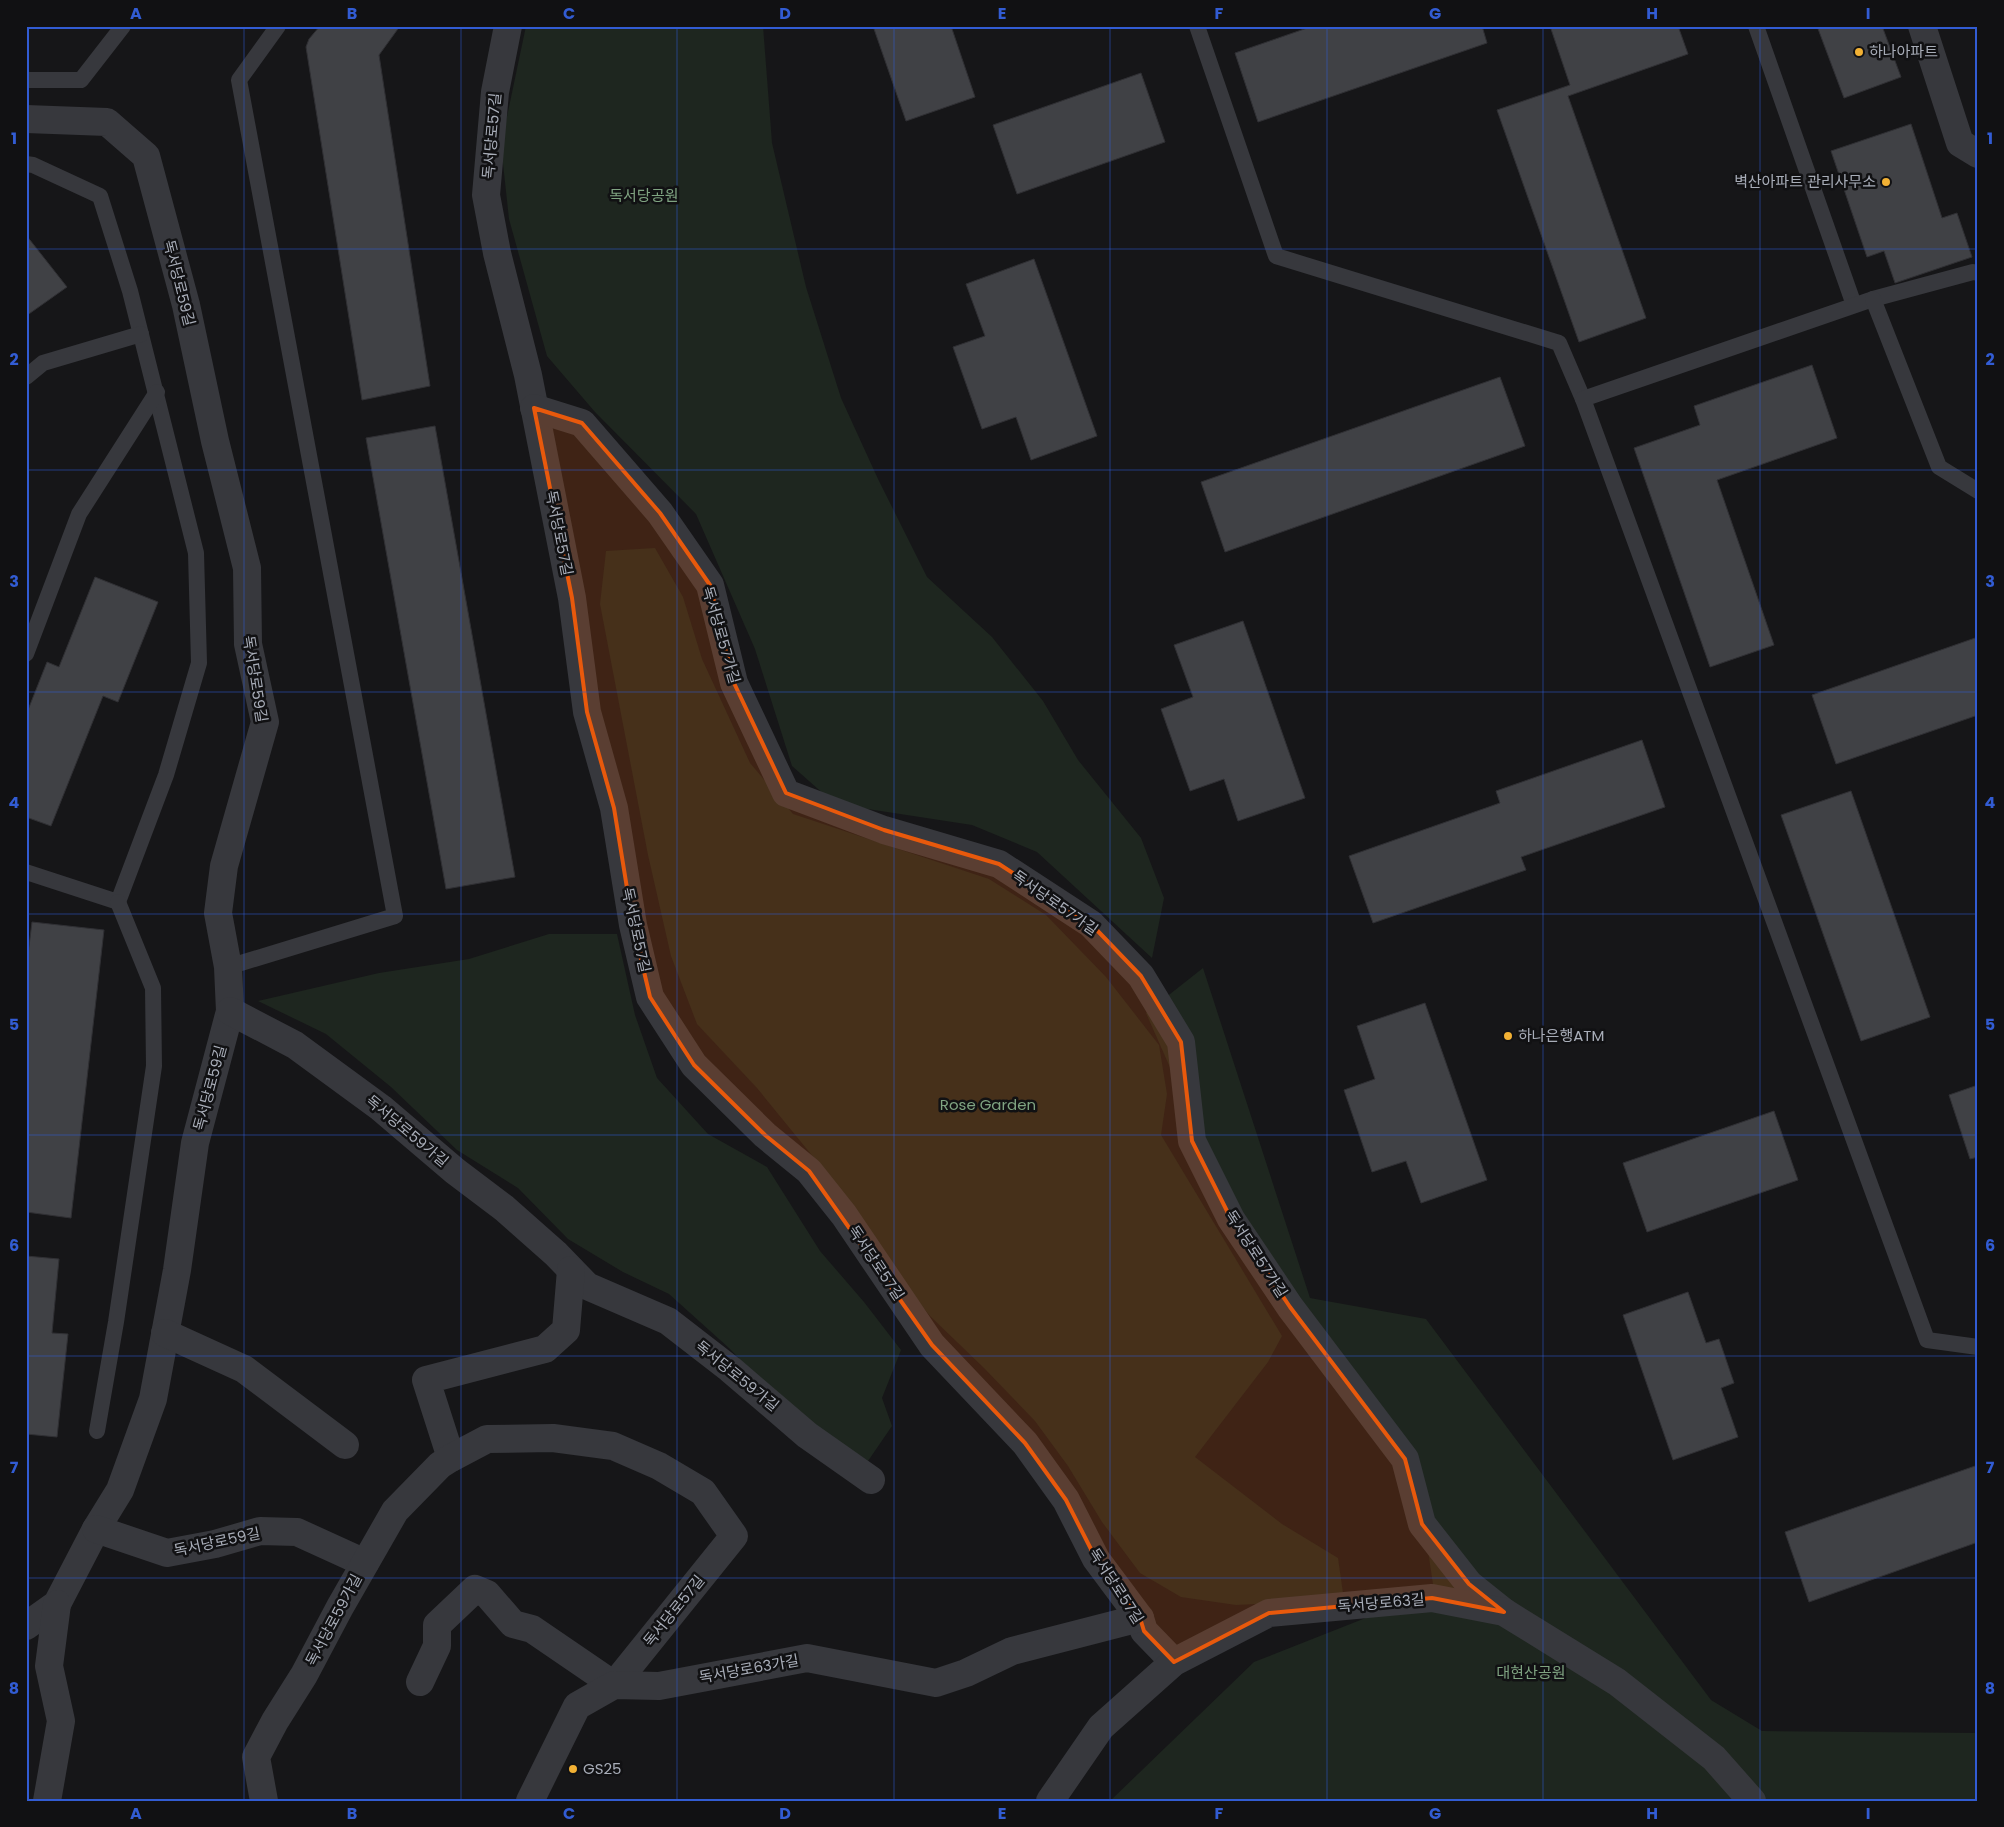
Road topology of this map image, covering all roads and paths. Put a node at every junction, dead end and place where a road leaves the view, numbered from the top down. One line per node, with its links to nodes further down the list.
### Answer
1 (123, 26): 7 (lane)
2 (278, 26): 23 (lane)
3 (508, 26): 18 (street, 독서당로57길)
4 (1197, 26): 17 (lane)
5 (1756, 26): 13 (lane)
6 (1922, 26): 9 (street)
7 (26, 80)
8 (26, 119): 23 (street, 독서당로59길)
9 (1978, 154)
10 (26, 164): 14 (lane)
11 (1978, 273): 12 (lane)
12 (1873, 299): 13 (lane); 19 (lane)
13 (1854, 305): 17 (lane)
14 (141, 334): 15 (lane); 16 (lane)
15 (26, 377)
16 (157, 392): 20 (lane); 22 (lane)
17 (1583, 399): 27 (lane)
18 (534, 408): 36 (street, 독서당로57가길); 37 (street, 독서당로57길)
19 (1978, 491)
20 (26, 654)
21 (26, 872): 22 (lane)
22 (118, 902): 28 (lane)
23 (228, 967): 24 (street, 독서당로59길)
24 (230, 1011): 25 (street, 독서당로59가길); 26 (street, 독서당로59길)
25 (571, 1270): 30 (street); 31 (street, 독서당로59가길)
26 (165, 1333): 29 (street); 32 (street, 독서당로59길)
27 (1978, 1347)
28 (97, 1431)
29 (345, 1444)
30 (451, 1458): 33 (street, 독서당로59가길); 34 (street, 독서당로59가길)
31 (871, 1480)
32 (96, 1529): 34 (street, 독서당로59길); 35 (street, 독서당로59길)
33 (734, 1536): 41 (street, 독서당로57길)
34 (365, 1563): 43 (street, 독서당로59가길)
35 (57, 1604): 38 (street, 독서당로59길); 42 (street)
36 (1504, 1612): 39 (street, 독서당로63길); 46 (street, 독서당로63길)
37 (1140, 1618): 39 (street, 독서당로57길); 41 (street, 독서당로63가길)
38 (26, 1626)
39 (1174, 1662): 45 (street, 독서당로63길)
40 (420, 1682): 41 (street)
41 (614, 1685): 44 (street)
42 (47, 1801)
43 (264, 1801)
44 (530, 1801)
45 (1050, 1801)
46 (1752, 1801)

